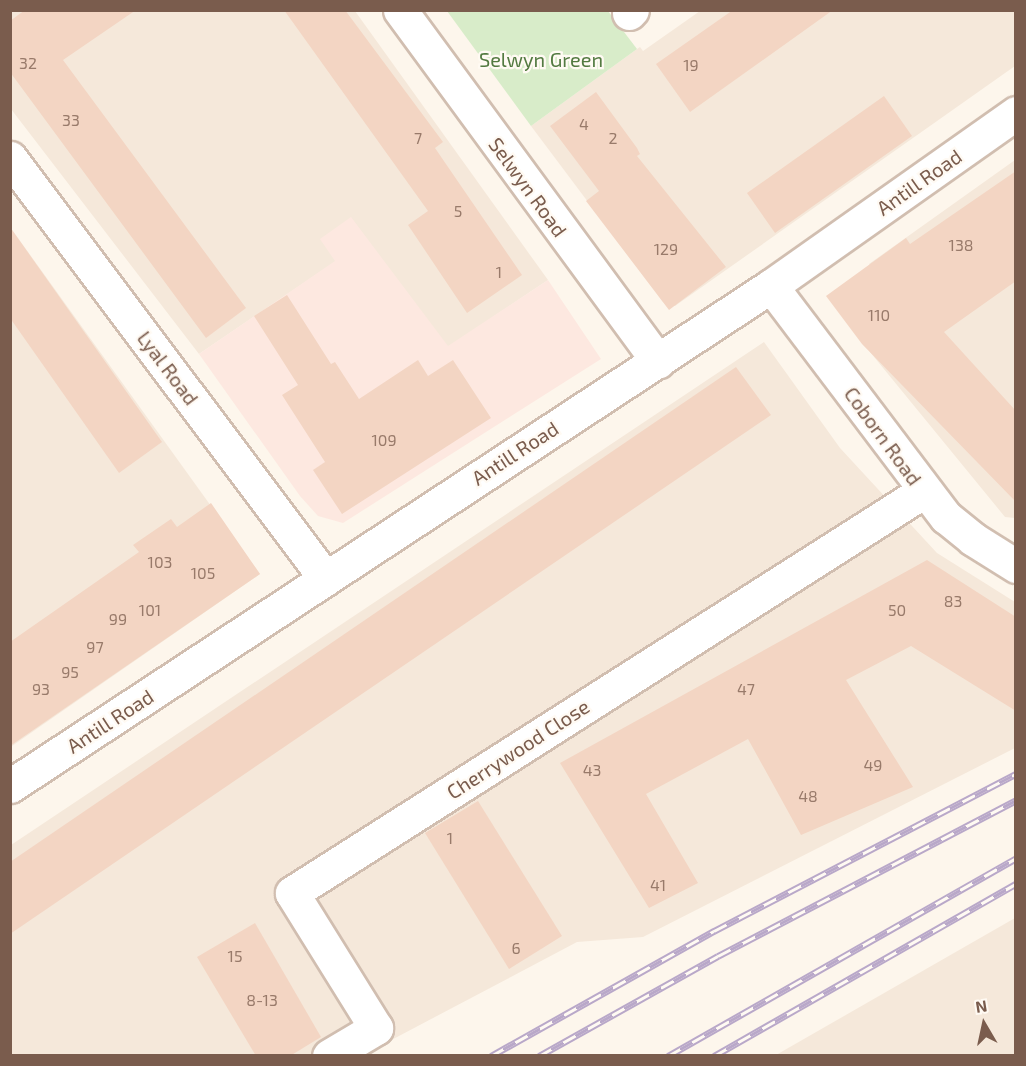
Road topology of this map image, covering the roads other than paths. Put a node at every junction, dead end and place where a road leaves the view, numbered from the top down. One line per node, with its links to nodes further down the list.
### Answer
1 (400, 10): 5 (street, Selwyn Road)
2 (1016, 113): 4 (street, Antill Road)
3 (10, 158): 8 (street, Lyal Road)
4 (771, 286): 5 (street, Antill Road); 6 (street, Coborn Road)
5 (658, 361): 8 (street, Antill Road)
6 (924, 491): 7 (street, Coborn Road); 10 (street, Cherrywood Close)
7 (1016, 566)
8 (326, 579): 9 (street, Antill Road)
9 (10, 786)
10 (329, 1056)

